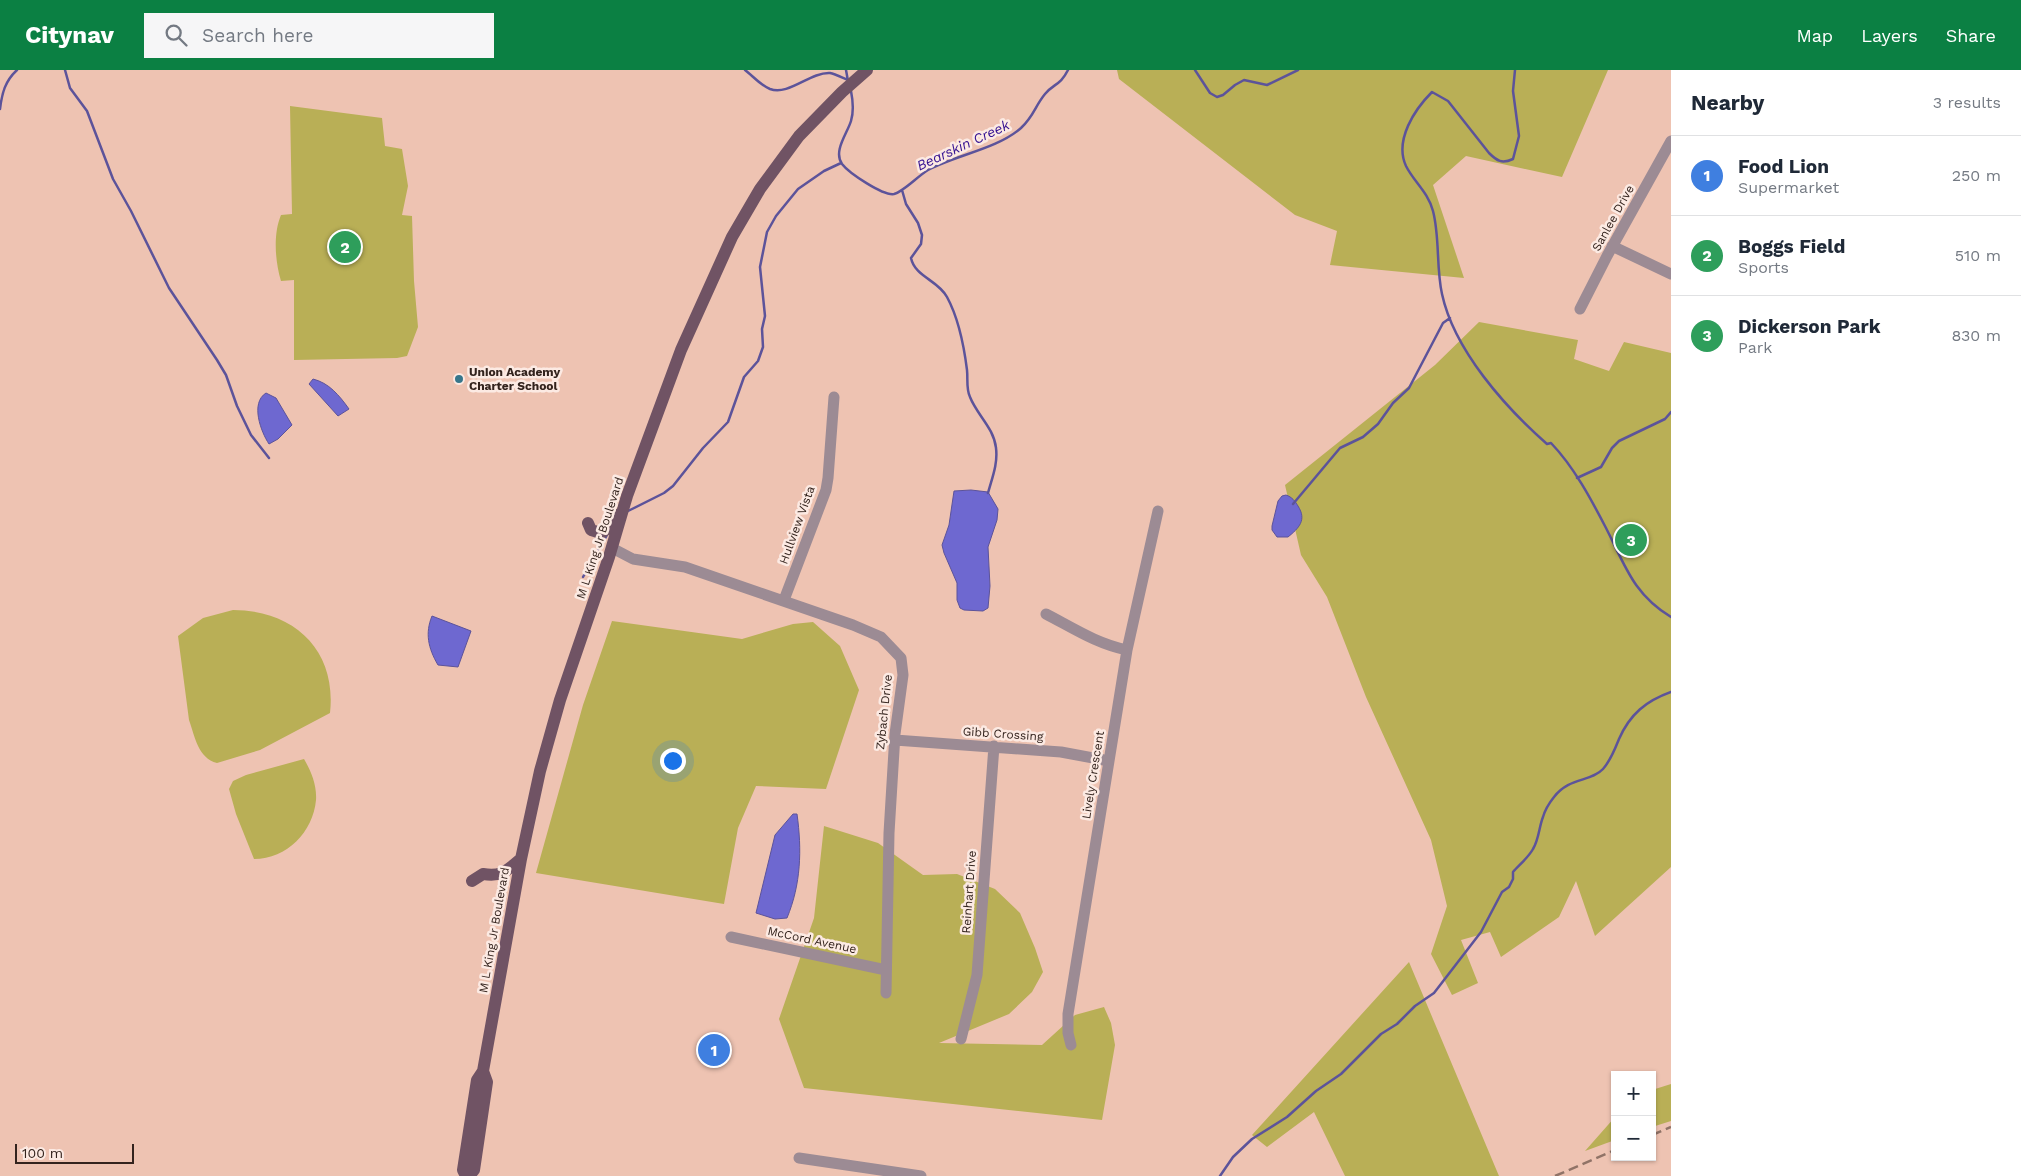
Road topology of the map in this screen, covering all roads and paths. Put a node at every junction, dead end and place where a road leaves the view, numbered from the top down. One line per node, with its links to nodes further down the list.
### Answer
1 (867, 70): 6 (main road, M L King Jr Boulevard)
2 (1671, 141): 3 (street, Sanlee Drive)
3 (1612, 246): 4 (street); 5 (street, Sanlee Drive)
4 (1671, 274)
5 (1580, 309)
6 (681, 350): 9 (main road); 10 (main road, M L King Jr Boulevard)
7 (834, 397): 11 (street, Hullview Vista)
8 (1158, 511): 13 (street, Lively Crescent)
9 (588, 524)
10 (612, 548): 11 (street, Zybach Drive); 17 (main road, M L King Jr Boulevard)
11 (784, 600): 14 (street, Zybach Drive)
12 (1046, 614): 13 (street)
13 (1127, 650): 16 (street, Lively Crescent)
14 (895, 740): 15 (street, Gibb Crossing); 20 (street, Zybach Drive)
15 (994, 746): 16 (street, Gibb Crossing); 22 (street, Reinhart Drive)
16 (1109, 761): 23 (street, Lively Crescent)
17 (521, 859): 18 (main road); 26 (main road, M L King Jr Boulevard)
18 (472, 881)
19 (731, 937): 20 (street, McCord Avenue)
20 (886, 970): 21 (street, Zybach Drive)
21 (886, 993)
22 (961, 1039)
23 (1071, 1045)
24 (799, 1158): 25 (street)
25 (884, 1173): 27 (street)
26 (467, 1176)
27 (921, 1176)

